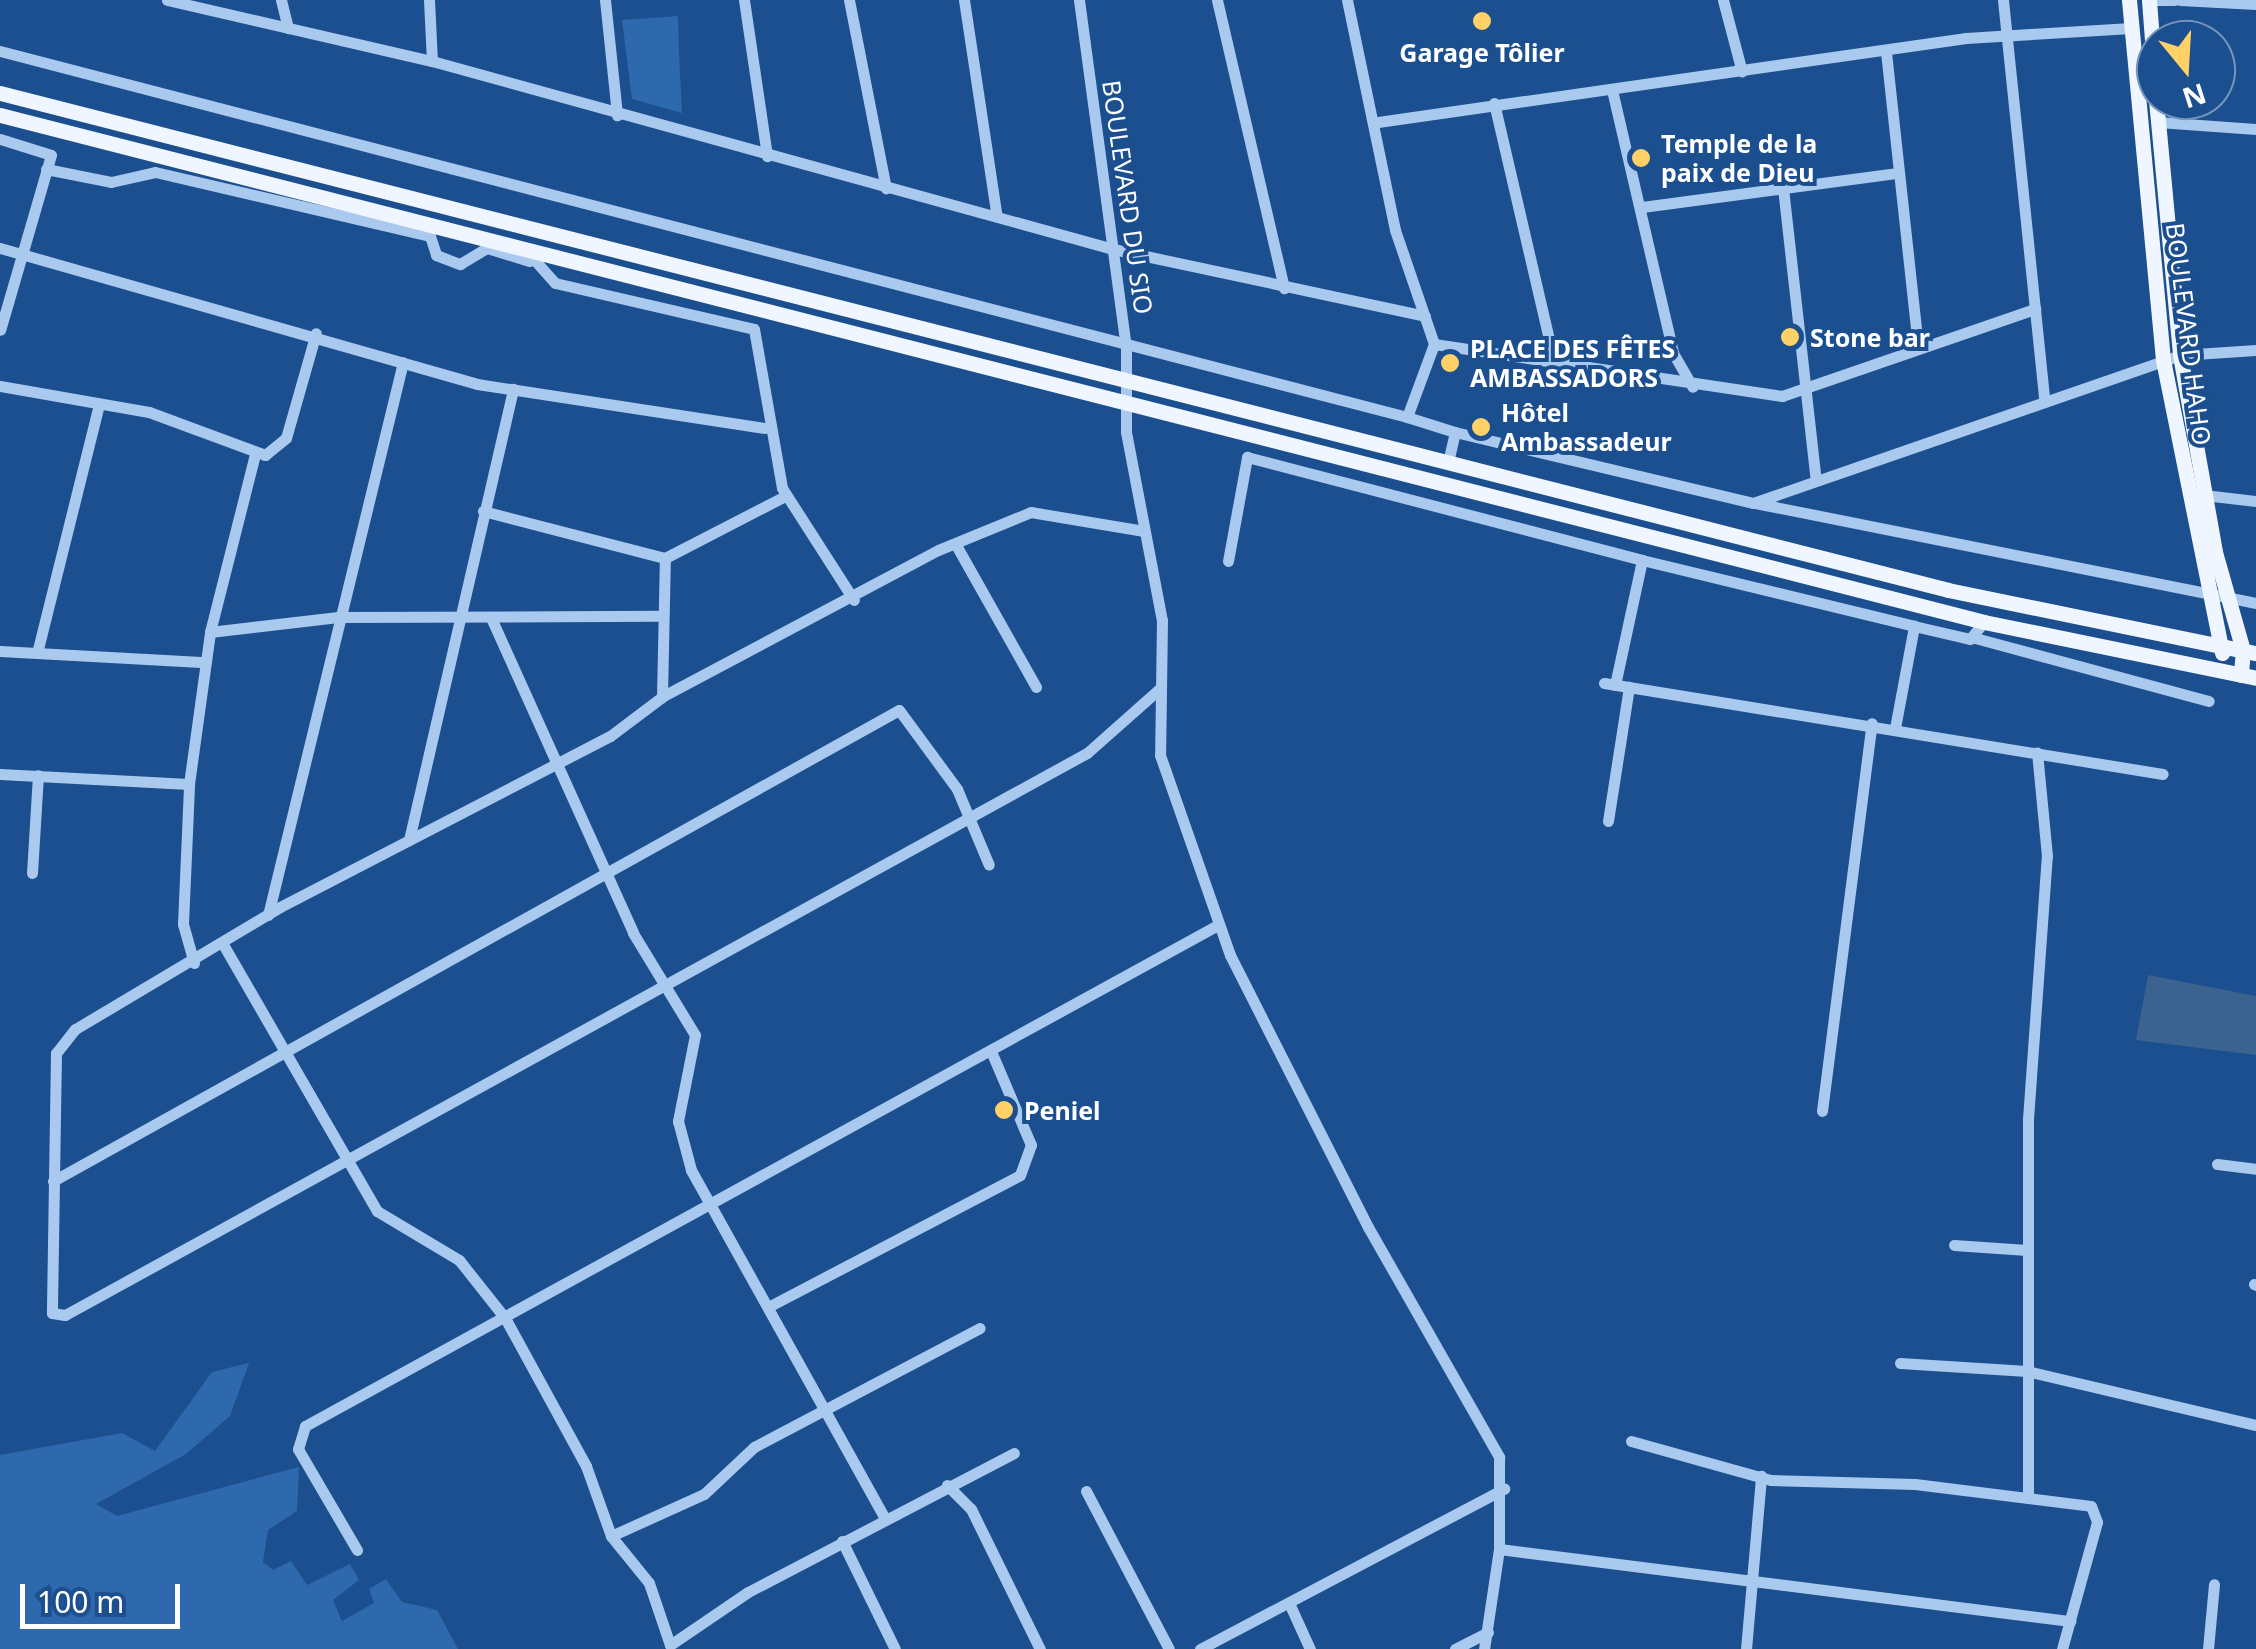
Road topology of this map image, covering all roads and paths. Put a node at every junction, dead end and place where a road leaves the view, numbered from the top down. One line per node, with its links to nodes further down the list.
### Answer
1 (167, 0): 17 (street)
2 (281, 0): 17 (street)
3 (429, 0): 22 (street)
4 (605, 0): 28 (street)
5 (744, 0): 33 (street)
6 (850, 0): 36 (street)
7 (964, 0): 39 (street)
8 (1078, 0): 41 (street, BOULEVARD DU SIO)
9 (1217, 0): 44 (street)
10 (1347, 0): 29 (street)
11 (1723, 0): 23 (street)
12 (2003, 0): 19 (street)
13 (2129, 0): 18 (main road, BOULEVARD HAHO)
14 (2149, 0): 15 (street)
15 (2177, 0): 16 (street)
16 (2256, 4)
17 (288, 28): 22 (street)
18 (2131, 28): 19 (street); 53 (main road, BOULEVARD HAHO)
19 (2006, 34): 21 (street); 45 (street)
20 (0, 50): 51 (street)
21 (1886, 52): 23 (street); 35 (street)
22 (432, 62): 28 (street)
23 (1742, 72): 24 (street)
24 (1612, 90): 26 (street); 38 (street)
25 (0, 93): 59 (main road)
26 (1494, 103): 29 (street); 55 (street)
27 (0, 115): 43 (main road)
28 (617, 115): 33 (street)
29 (1378, 122): 46 (street)
30 (2158, 122): 31 (street); 53 (main road, BOULEVARD HAHO)
31 (2256, 129)
32 (0, 139): 34 (street)
33 (767, 156): 36 (street)
34 (46, 169): 42 (street); 43 (street)
35 (1898, 173): 37 (street); 50 (street)
36 (886, 188): 39 (street)
37 (1783, 188): 38 (street); 60 (street)
38 (1642, 207): 57 (street)
39 (997, 217): 41 (street)
40 (0, 248): 42 (street)
41 (1113, 249): 44 (street); 51 (street, BOULEVARD DU SIO)
42 (23, 254): 47 (street); 48 (street)
43 (526, 254): 59 (main road); 66 (street)
44 (1284, 288): 46 (street)
45 (2034, 309): 50 (street); 61 (street)
46 (1426, 316): 49 (street)
47 (0, 330)
48 (316, 332): 54 (street); 68 (street)
49 (1434, 344): 55 (street); 64 (street)
50 (1918, 347): 60 (street)
51 (1126, 348): 59 (street, BOULEVARD DU SIO); 64 (street)
52 (2256, 350): 53 (street)
53 (2172, 358): 61 (street); 63 (main road, BOULEVARD HAHO); 65 (main road, BOULEVARD HAHO)
54 (403, 362): 58 (street); 87 (street)
55 (1554, 364): 57 (street)
56 (0, 386): 62 (street)
57 (1692, 387): 60 (street)
58 (513, 389): 66 (street); 77 (street)
59 (1129, 391): 69 (main road); 70 (main road); 78 (street, BOULEVARD DU SIO)
60 (1802, 391): 71 (street)
61 (2044, 398): 71 (street)
62 (99, 404): 68 (street); 99 (street)
63 (2189, 414): 65 (main road); 73 (main road, BOULEVARD HAHO)
64 (1408, 417): 67 (street)
65 (2172, 419): 83 (main road, BOULEVARD HAHO)
66 (765, 428): 74 (street)
67 (1455, 432): 69 (street); 75 (street)
68 (255, 454): 93 (street)
69 (1450, 459): 95 (main road)
70 (1406, 468): 72 (street); 91 (main road)
71 (1816, 480): 75 (street)
72 (1398, 494): 81 (street); 82 (street)
73 (2204, 495): 76 (street); 83 (main road, BOULEVARD HAHO)
74 (785, 496): 80 (street); 84 (street)
75 (1753, 502): 83 (street)
76 (2256, 502)
77 (484, 511): 80 (street); 90 (street)
78 (1144, 531): 79 (street); 105 (street, BOULEVARD DU SIO)
79 (956, 545): 84 (street); 103 (street)
80 (665, 558): 86 (street)
81 (1642, 560): 92 (street); 104 (street)
82 (1228, 561)
83 (2218, 596): 85 (street); 88 (main road, BOULEVARD HAHO); 97 (main road, BOULEVARD HAHO)
84 (854, 600): 106 (street)
85 (2256, 603)
86 (661, 616): 89 (street); 106 (street)
87 (338, 617): 90 (street); 93 (street); 122 (street)
88 (2218, 618): 95 (main road); 96 (main road, BOULEVARD HAHO)
89 (492, 620): 90 (street); 111 (street)
90 (456, 621): 118 (street)
91 (1984, 622): 94 (street); 101 (main road)
92 (1914, 626): 94 (street); 109 (street)
93 (210, 632): 100 (street)
94 (1975, 638): 107 (street)
95 (2189, 642): 96 (main road)
96 (2223, 647): 97 (main road); 101 (main road, BOULEVARD HAHO)
97 (2252, 650): 102 (main road, BOULEVARD HAHO)
98 (0, 652): 99 (street)
99 (37, 652): 100 (street)
100 (206, 662): 115 (street)
101 (2219, 671): 102 (main road)
102 (2248, 677)
103 (1036, 687)
104 (1629, 687): 108 (street); 117 (street)
105 (1159, 689): 116 (street); 123 (street, BOULEVARD DU SIO)
106 (662, 697): 111 (street)
107 (2209, 701)
108 (1872, 723): 109 (street); 129 (street)
109 (1895, 728): 110 (street)
110 (2037, 752): 113 (street); 136 (street)
111 (555, 762): 118 (street); 120 (street)
112 (0, 774): 114 (street)
113 (2163, 774)
114 (38, 775): 115 (street); 121 (street)
115 (189, 784): 125 (street)
116 (969, 814): 119 (street); 120 (street); 126 (street)
117 (1608, 821)
118 (409, 840): 122 (street)
119 (989, 866)
120 (602, 868): 126 (street); 127 (street)
121 (32, 873)
122 (268, 914): 124 (street)
123 (1218, 924): 128 (street); 148 (street, BOULEVARD DU SIO)
124 (224, 946): 125 (street); 127 (street)
125 (194, 963): 133 (street)
126 (664, 980): 130 (street); 134 (street)
127 (285, 1050): 130 (street); 133 (street)
128 (991, 1051): 134 (street); 137 (street)
129 (1822, 1111)
130 (346, 1158): 133 (street); 138 (street)
131 (2217, 1164): 132 (street)
132 (2256, 1169)
133 (53, 1181)
134 (712, 1207): 137 (street); 138 (street)
135 (1954, 1245): 136 (street)
136 (2027, 1250): 141 (street)
137 (768, 1307): 142 (street)
138 (505, 1318): 152 (street); 155 (street)
139 (980, 1328): 142 (street)
140 (1900, 1363): 141 (street)
141 (2026, 1371): 143 (street); 150 (street)
142 (824, 1407): 151 (street); 152 (street)
143 (2256, 1425)
144 (1631, 1441): 146 (street)
145 (1014, 1453): 147 (street)
146 (1762, 1476): 150 (street); 156 (street)
147 (947, 1486): 151 (street); 163 (street)
148 (1504, 1489): 154 (street, BOULEVARD DU SIO); 158 (street)
149 (1086, 1491): 164 (street)
150 (2028, 1498): 159 (street)
151 (884, 1517): 153 (street)
152 (611, 1536): 161 (street)
153 (842, 1541): 161 (street); 162 (street)
154 (1500, 1549): 156 (street); 160 (street, BOULEVARD DU SIO)
155 (358, 1550)
156 (1753, 1582): 159 (street); 169 (street)
157 (2214, 1584): 171 (street)
158 (1289, 1603): 165 (street); 166 (street)
159 (2070, 1622): 170 (street)
160 (1488, 1632): 167 (street); 168 (street, BOULEVARD DU SIO)
161 (666, 1647)
162 (896, 1649)
163 (1040, 1649)
164 (1169, 1649)
165 (1200, 1649)
166 (1310, 1649)
167 (1456, 1649)
168 (1484, 1649)
169 (1746, 1649)
170 (2062, 1649)
171 (2208, 1649)

